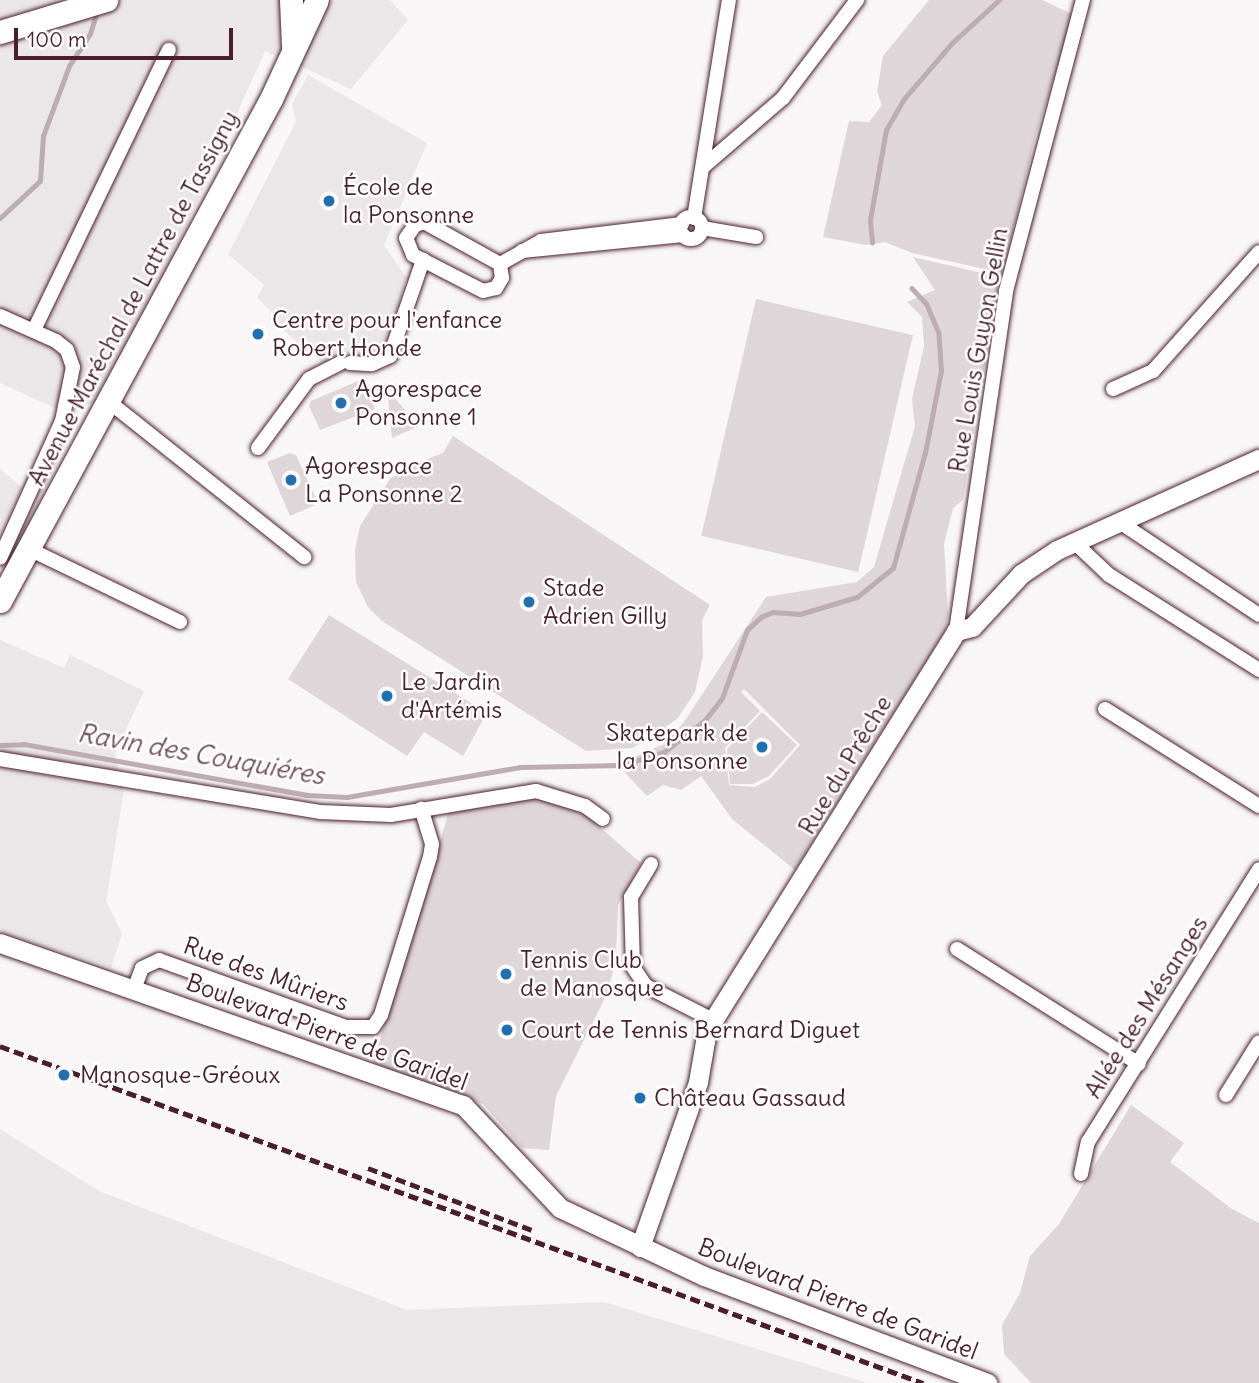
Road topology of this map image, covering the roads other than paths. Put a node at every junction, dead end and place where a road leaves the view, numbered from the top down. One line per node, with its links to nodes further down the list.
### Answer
1 (106, 0): 7 (main road)
2 (291, 0): 9 (main road, Avenue Maréchal de Lattre de Tassigny)
3 (317, 0): 9 (main road, Avenue Maréchal de Lattre de Tassigny)
4 (729, 0): 10 (street)
5 (857, 0): 10 (street)
6 (1083, 0): 30 (street, Rue Louis Guyon Gellin)
7 (0, 32)
8 (169, 50): 17 (street)
9 (292, 56): 19 (main road, Avenue Maréchal de Lattre de Tassigny)
10 (704, 167): 11 (street)
11 (690, 226): 12 (street); 15 (street)
12 (755, 237)
13 (1259, 253): 18 (street)
14 (423, 260): 15 (street); 15 (street); 20 (street)
15 (500, 264)
16 (0, 316): 17 (street)
17 (34, 330): 26 (street)
18 (1113, 389)
19 (108, 401): 24 (main road, Avenue Maréchal de Lattre de Tassigny); 25 (street)
20 (258, 448)
21 (1259, 459): 22 (street, Rue du Prêche)
22 (1118, 521): 23 (street, Rue du Prêche); 28 (street)
23 (1073, 541): 30 (street, Rue du Prêche); 31 (street)
24 (27, 548): 27 (main road, Avenue Maréchal de Lattre de Tassigny); 29 (street)
25 (304, 556)
26 (0, 558)
27 (0, 601)
28 (1259, 615)
29 (180, 622)
30 (956, 631): 42 (street, Rue du Prêche)
31 (1259, 670)
32 (1105, 709): 34 (street)
33 (0, 759): 35 (street)
34 (1259, 806)
35 (421, 809): 36 (street); 41 (street, Rue des Mûriers)
36 (603, 819)
37 (651, 864): 42 (street)
38 (1259, 869): 44 (street, Allée des Mésanges)
39 (0, 943): 41 (street, Boulevard Pierre de Garidel)
40 (957, 949): 44 (street)
41 (134, 989): 47 (street, Boulevard Pierre de Garidel)
42 (710, 1025): 47 (street, Rue du Prêche)
43 (1259, 1042): 45 (street)
44 (1139, 1064): 46 (street, Allée des Mésanges)
45 (1226, 1095)
46 (1081, 1174)
47 (640, 1247): 48 (street, Boulevard Pierre de Garidel)
48 (987, 1383)

